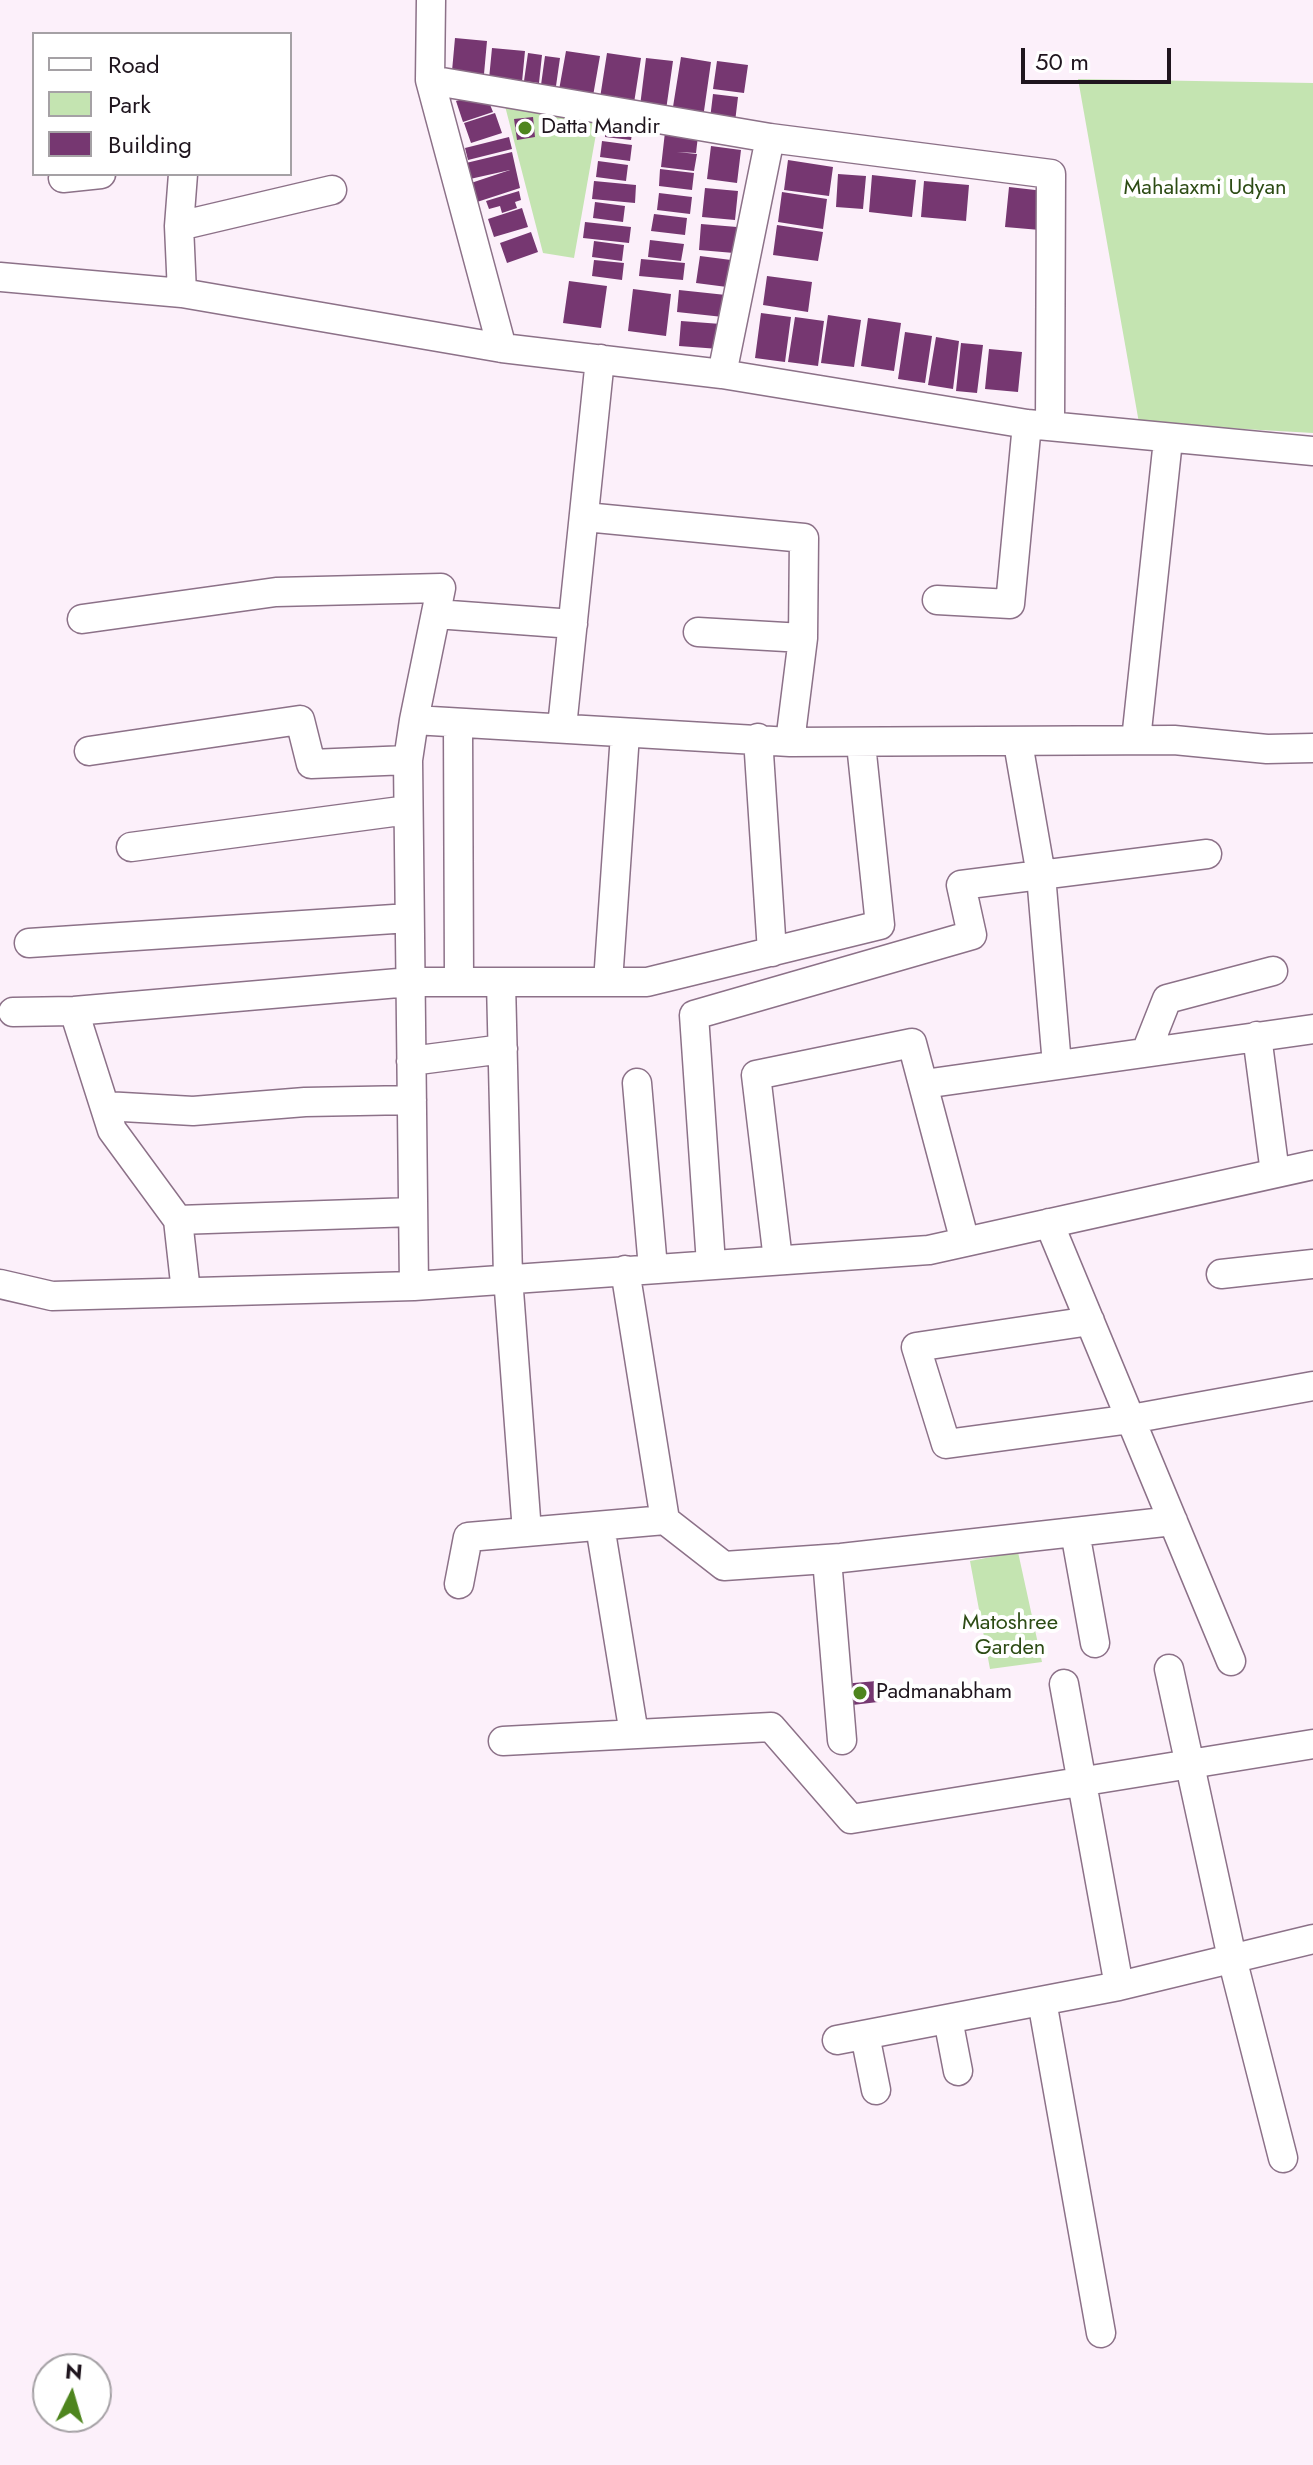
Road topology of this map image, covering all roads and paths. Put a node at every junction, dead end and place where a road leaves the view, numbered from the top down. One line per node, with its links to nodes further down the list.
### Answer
1 (431, 0): 2 (street)
2 (430, 80): 3 (street); 11 (street)
3 (770, 138): 13 (street); 14 (street)
4 (82, 176): 6 (street)
5 (183, 176): 8 (street)
6 (63, 178)
7 (332, 190): 8 (street)
8 (179, 226): 10 (street)
9 (0, 277): 10 (street)
10 (182, 293): 11 (street)
11 (502, 348): 12 (street)
12 (600, 359): 13 (street); 17 (street)
13 (722, 374): 14 (street)
14 (1038, 425): 15 (street); 18 (street)
15 (1168, 440): 16 (street); 29 (street)
16 (1313, 451)
17 (585, 517): 21 (street); 23 (street)
18 (937, 600)
19 (436, 614): 20 (street); 21 (street); 24 (street)
20 (82, 619)
21 (573, 624): 26 (street)
22 (698, 632): 23 (street)
23 (803, 638): 30 (street)
24 (414, 720): 25 (street); 35 (street)
25 (458, 725): 26 (street); 44 (street)
26 (562, 727): 27 (street)
27 (625, 734): 28 (street); 47 (street)
28 (758, 738): 30 (street); 42 (street)
29 (1136, 740): 31 (street); 33 (street)
30 (790, 742): 32 (street)
31 (1018, 743): 32 (street); 39 (street)
32 (861, 744): 42 (street)
33 (1313, 748)
34 (89, 751): 35 (street)
35 (408, 760): 36 (street)
36 (408, 810): 37 (street); 40 (street)
37 (131, 847)
38 (1207, 854): 39 (street)
39 (1041, 875): 55 (street); 67 (street)
40 (409, 918): 41 (street); 45 (street)
41 (29, 943)
42 (772, 952): 47 (street)
43 (1273, 971): 53 (street)
44 (459, 980): 45 (street); 46 (street)
45 (410, 982): 48 (street); 54 (street)
46 (501, 982): 47 (street); 52 (street)
47 (608, 982)
48 (74, 1011): 49 (street); 59 (street)
49 (13, 1012)
50 (1313, 1029): 51 (street)
51 (1257, 1036): 53 (street); 61 (street)
52 (503, 1049): 54 (street); 71 (street)
53 (1146, 1052): 55 (street)
54 (411, 1061): 58 (street)
55 (1057, 1065): 57 (street)
56 (637, 1083): 69 (street)
57 (924, 1084): 65 (street); 66 (street)
58 (412, 1100): 59 (street); 62 (street)
59 (105, 1106): 63 (street)
60 (1313, 1165): 61 (street)
61 (1275, 1173): 64 (street)
62 (413, 1212): 63 (street); 73 (street)
63 (178, 1220): 74 (street)
64 (1049, 1223): 65 (street); 75 (street)
65 (965, 1242): 66 (street)
66 (778, 1260): 67 (street)
67 (711, 1264): 69 (street)
68 (1313, 1264): 70 (street)
69 (639, 1269): 71 (street); 78 (street)
70 (1221, 1274)
71 (508, 1277): 73 (street); 81 (street)
72 (0, 1284): 74 (street)
73 (414, 1286): 74 (street)
74 (186, 1292)
75 (1090, 1321): 77 (street); 77 (street)
76 (1313, 1386): 77 (street)
77 (1131, 1419): 79 (street)
78 (665, 1520): 80 (street); 83 (street)
79 (1173, 1521): 82 (street); 86 (street)
80 (600, 1526): 81 (street); 89 (street)
81 (527, 1532): 84 (street)
82 (1075, 1532): 83 (street); 85 (street)
83 (827, 1559): 90 (street)
84 (459, 1584)
85 (1095, 1643)
86 (1231, 1661)
87 (1169, 1669): 93 (street)
88 (1064, 1684): 94 (street)
89 (634, 1734): 91 (street); 94 (street)
90 (842, 1740)
91 (503, 1741)
92 (1313, 1744): 93 (street)
93 (1189, 1764): 94 (street); 96 (street)
94 (1083, 1781): 97 (street)
95 (1313, 1939): 96 (street)
96 (1232, 1958): 97 (street); 102 (street)
97 (1119, 1986): 98 (street)
98 (1042, 2001): 99 (street); 103 (street)
99 (948, 2019): 100 (street); 101 (street)
100 (958, 2071)
101 (876, 2090)
102 (1283, 2158)
103 (1101, 2333)

